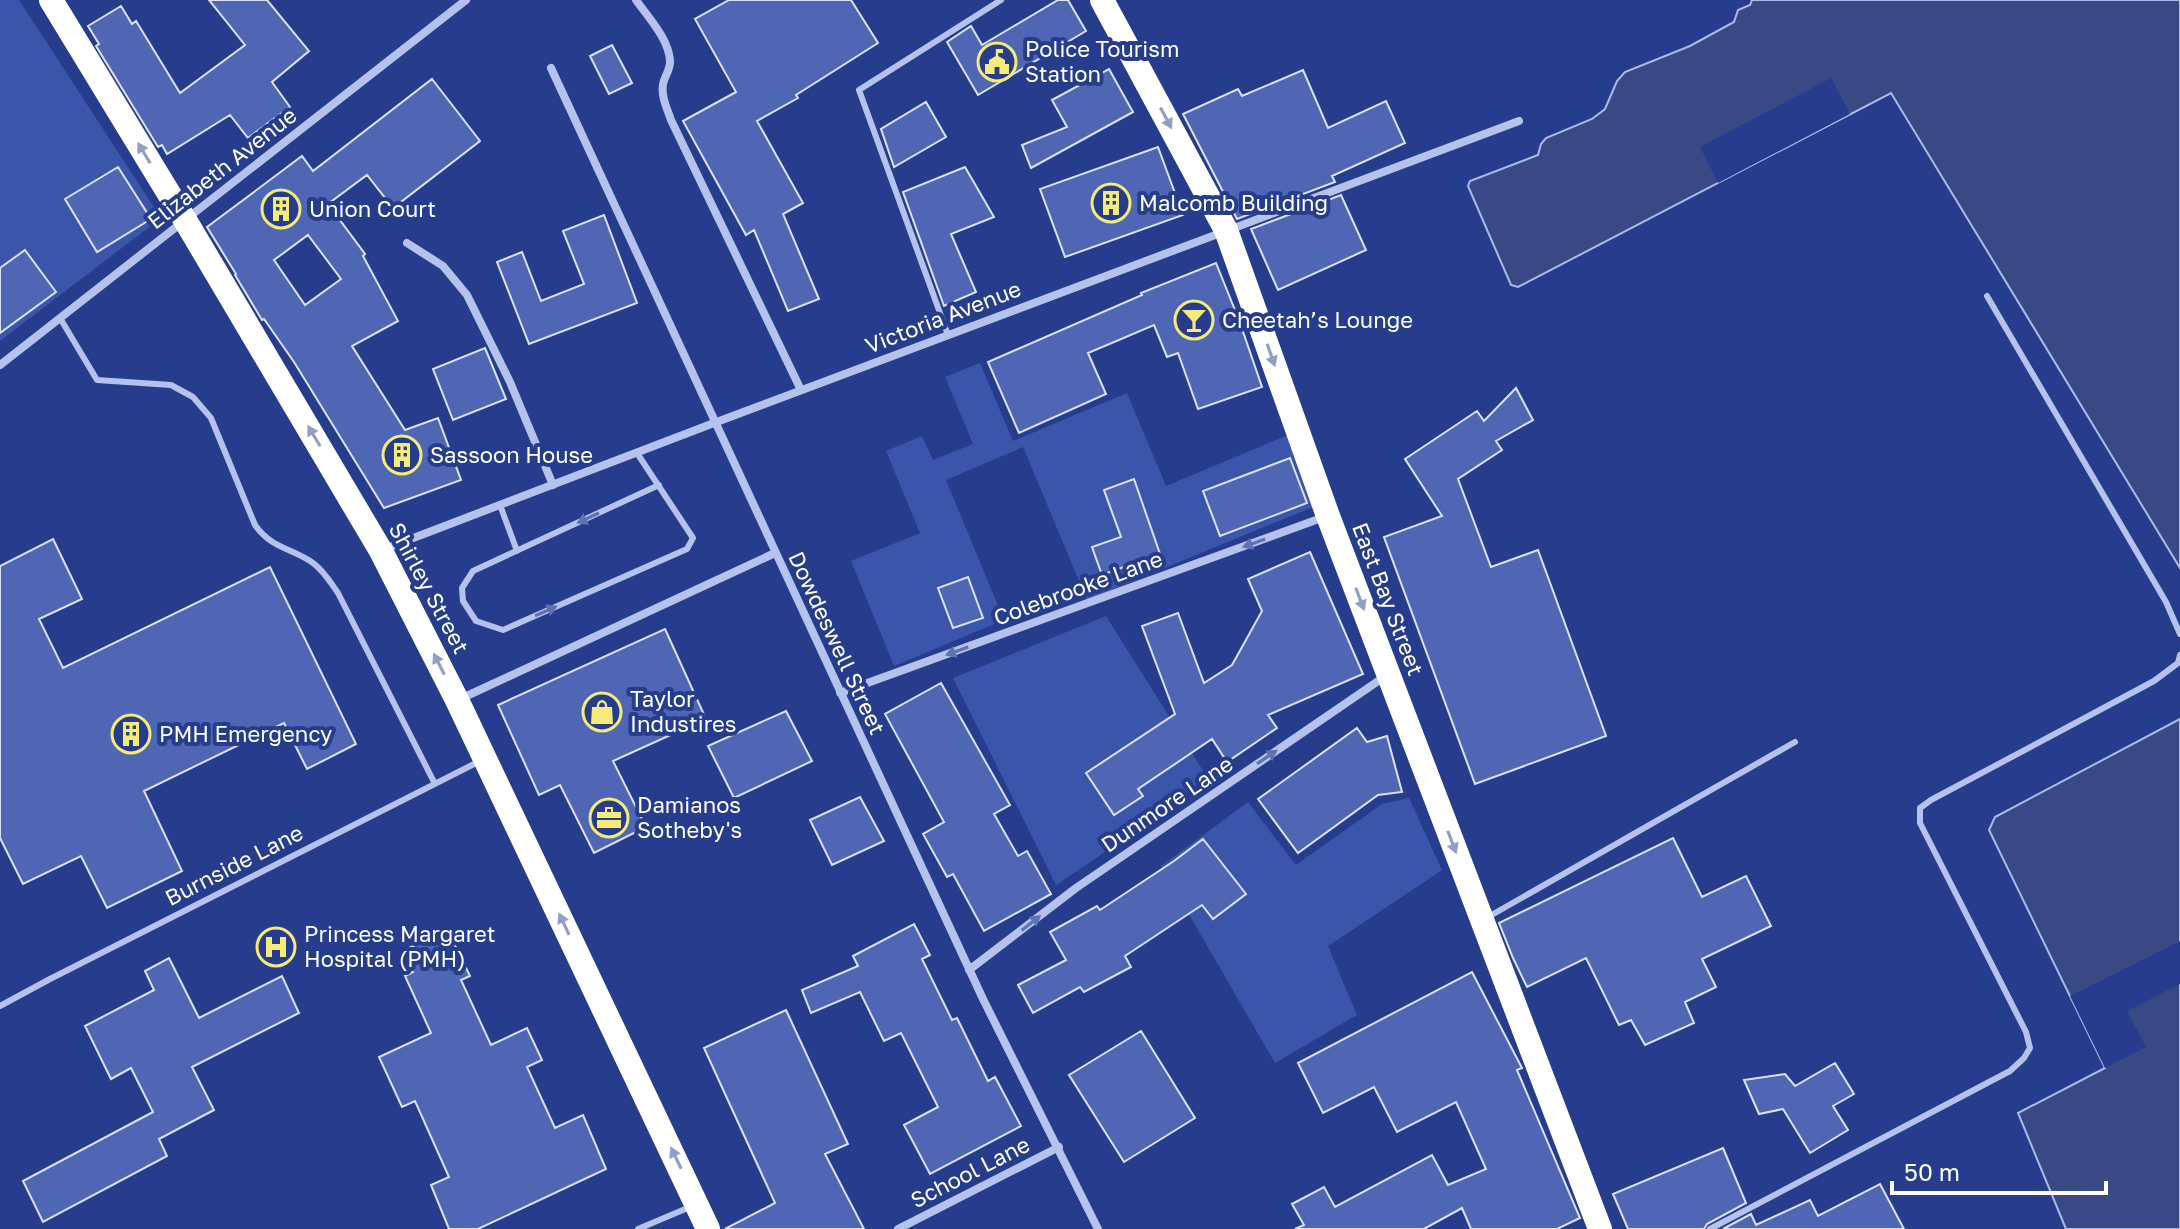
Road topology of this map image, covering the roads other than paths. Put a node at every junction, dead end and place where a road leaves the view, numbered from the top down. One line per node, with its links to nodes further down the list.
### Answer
1 (51, 0): 8 (highway, Shirley Street, one-way to 1)
2 (466, 0): 8 (street, Elizabeth Avenue)
3 (636, 0): 15 (street)
4 (1001, 0): 13 (lane)
5 (1102, 0): 9 (highway, East Bay Street, one-way to 9)
6 (551, 68): 16 (street, Dowdeswell Street)
7 (1519, 121): 9 (street, Victoria Avenue)
8 (185, 220): 12 (street, Elizabeth Avenue); 22 (highway, Shirley Street, one-way to 8)
9 (1226, 230): 13 (street, Victoria Avenue); 21 (highway, East Bay Street, one-way to 21)
10 (407, 243): 18 (street)
11 (1987, 296): 25 (lane)
12 (60, 318): 14 (street, Elizabeth Avenue); 32 (lane)
13 (948, 335): 15 (street, Victoria Avenue)
14 (0, 365)
15 (801, 390): 16 (street, Victoria Avenue)
16 (714, 423): 17 (street, Victoria Avenue); 24 (street, Dowdeswell Street)
17 (637, 453): 18 (street, Victoria Avenue); 19 (lane)
18 (553, 485): 20 (street, Victoria Avenue)
19 (659, 485): 23 (lane, one-way to 23); 23 (lane, one-way to 19)
20 (500, 505): 22 (street, Victoria Avenue); 23 (lane)
21 (1328, 516): 27 (highway, East Bay Street, one-way to 27); 28 (street, Colebrooke Lane, one-way to 28)
22 (381, 551): 29 (highway, Shirley Street, one-way to 22)
23 (517, 551)
24 (775, 553): 28 (street, Dowdeswell Street); 29 (street)
25 (2180, 634)
26 (2180, 655): 43 (lane)
27 (1389, 674): 33 (highway, East Bay Street, one-way to 33); 34 (street, Dunmore Lane, one-way to 27)
28 (840, 693): 34 (street, Dowdeswell Street)
29 (457, 700): 31 (highway, Shirley Street)
30 (1795, 742): 33 (lane)
31 (485, 759): 32 (lane, Burnside Lane); 37 (highway, Shirley Street, one-way to 31)
32 (435, 784): 35 (lane, Burnside Lane)
33 (1482, 921): 42 (highway, East Bay Street)
34 (969, 970): 36 (street, Dowdeswell Street)
35 (0, 1006)
36 (1059, 1147): 40 (street, School Lane); 41 (street, Dowdeswell Street)
37 (697, 1204): 38 (lane); 39 (highway, Shirley Street)
38 (638, 1229)
39 (708, 1229)
40 (898, 1229)
41 (1098, 1229)
42 (1600, 1229)
43 (1710, 1229)

